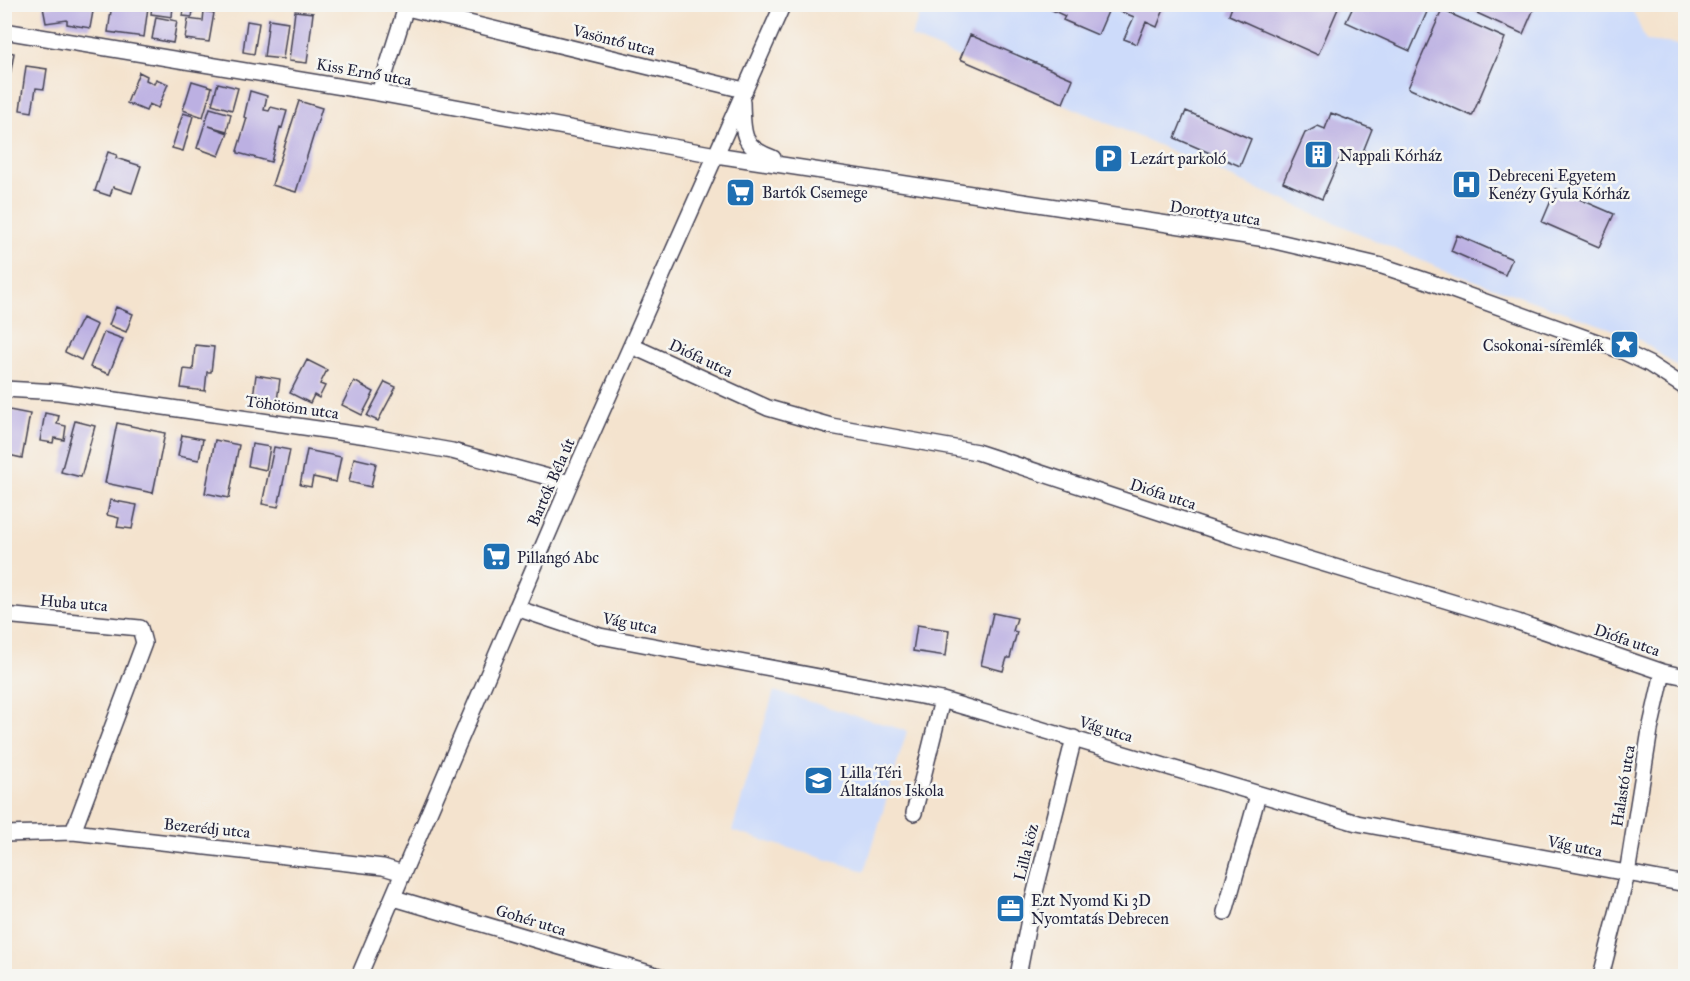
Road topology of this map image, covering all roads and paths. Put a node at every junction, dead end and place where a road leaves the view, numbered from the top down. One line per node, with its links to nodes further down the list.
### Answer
1 (783, 4): 5 (street, Bartók Béla út)
2 (407, 6): 4 (street); 5 (street, Vasöntő utca)
3 (4, 31): 4 (street, Kiss Ernő utca)
4 (379, 93): 6 (street, Kiss Ernő utca)
5 (743, 93): 6 (street, Bartók Béla út); 7 (street)
6 (716, 155): 7 (street, Dorottya utca); 8 (street, Bartók Béla út)
7 (799, 167): 9 (street, Dorottya utca)
8 (632, 346): 11 (street, Bartók Béla út); 14 (street, Diófa utca)
9 (1686, 388)
10 (4, 389): 11 (street, Töhötöm utca)
11 (570, 483): 12 (street, Bartók Béla út)
12 (516, 608): 16 (street, Vág utca); 22 (street, Bartók Béla út)
13 (4, 615): 20 (street, Huba utca)
14 (1663, 672): 15 (street, Diófa utca); 23 (street, Halastó utca)
15 (1686, 677)
16 (942, 700): 17 (street, Vág utca); 19 (street)
17 (1074, 738): 18 (street, Vág utca); 29 (street, Lilla köz)
18 (1258, 795): 23 (street, Vág utca); 26 (street)
19 (914, 813)
20 (73, 832): 21 (street, Bezerédj utca); 22 (street, Bezerédj utca)
21 (4, 834)
22 (403, 873): 25 (street, Bartók Béla út)
23 (1627, 874): 24 (street, Vág utca); 30 (street, Halastó utca)
24 (1686, 884)
25 (394, 898): 27 (street, Bartók Béla út); 28 (street, Gohér utca)
26 (1226, 912)
27 (359, 976)
28 (658, 976)
29 (1018, 976)
30 (1601, 976)

